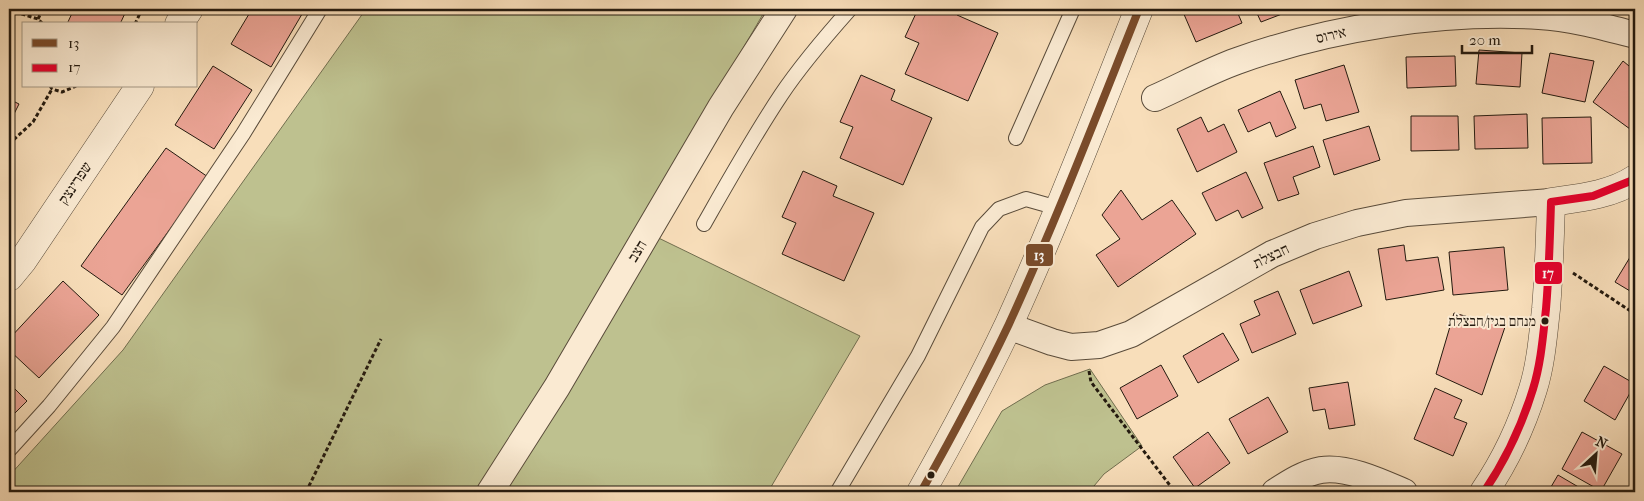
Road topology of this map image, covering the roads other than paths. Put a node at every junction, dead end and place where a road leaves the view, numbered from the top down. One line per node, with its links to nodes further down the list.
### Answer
1 (189, 9): 7 (street)
2 (320, 9): 18 (lane)
3 (784, 9): 20 (street, חצב)
4 (850, 9): 15 (lane)
5 (1073, 9): 11 (lane)
6 (1139, 9): 14 (street)
7 (180, 22)
8 (1635, 35): 10 (street, אירוס)
9 (139, 88): 16 (street, שפרינצק)
10 (1154, 98)
11 (1016, 138)
12 (1635, 179): 13 (street)
13 (1551, 202): 17 (street, חבצלת); 24 (street)
14 (1058, 208): 17 (street); 19 (lane)
15 (704, 224)
16 (9, 277)
17 (1008, 326): 21 (street)
18 (9, 450)
19 (838, 491)
20 (490, 492)
21 (921, 492)
22 (1275, 492): 23 (street)
23 (1404, 492)
24 (1484, 492)

